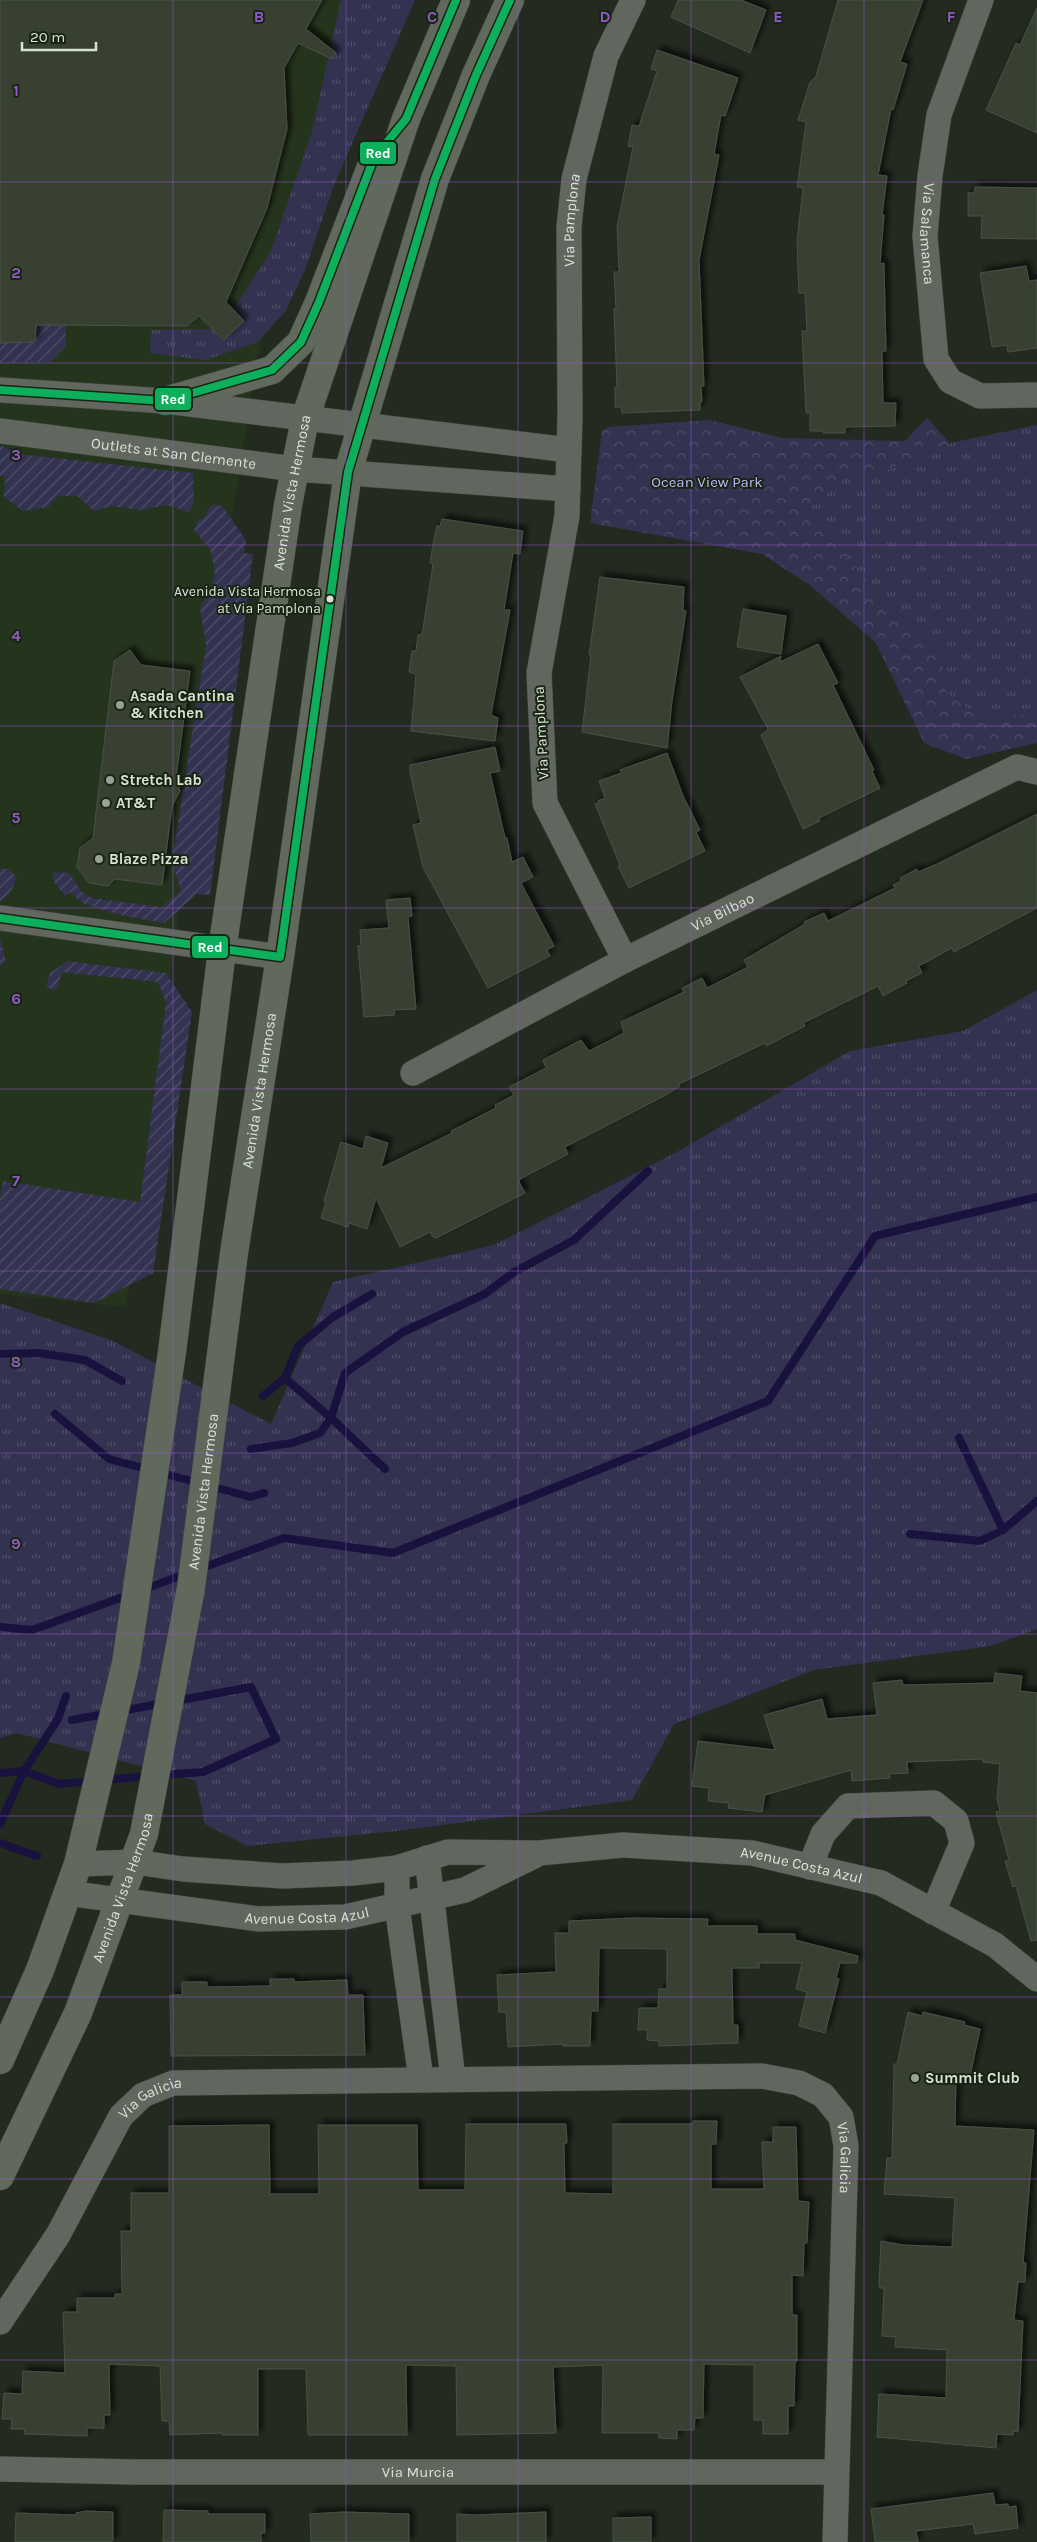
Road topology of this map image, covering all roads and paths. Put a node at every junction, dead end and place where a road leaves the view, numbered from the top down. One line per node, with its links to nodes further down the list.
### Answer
1 (456, 0): 5 (main road, Avenida Vista Hermosa)
2 (510, 0): 10 (main road, Avenida Vista Hermosa)
3 (633, 0): 12 (street, Via Pamplona)
4 (981, 0): 7 (street, Via Salamanca)
5 (406, 119): 8 (main road); 9 (main road, Avenida Vista Hermosa)
6 (0, 390): 8 (street)
7 (1037, 395)
8 (165, 401): 9 (street)
9 (305, 419): 10 (street); 13 (main road, Avenida Vista Hermosa)
10 (361, 424): 12 (street); 14 (main road, Avenida Vista Hermosa)
11 (0, 431): 13 (street, Outlets at San Clemente)
12 (569, 450): 15 (street, Via Pamplona)
13 (295, 469): 14 (street, Outlets at San Clemente); 18 (main road, Avenida Vista Hermosa)
14 (348, 472): 15 (street); 19 (main road, Avenida Vista Hermosa)
15 (568, 489): 20 (street, Via Pamplona)
16 (1037, 772): 20 (street, Via Bilbao)
17 (0, 918): 18 (street)
18 (222, 950): 19 (street); 25 (main road, Avenida Vista Hermosa)
19 (280, 957): 24 (main road, Avenida Vista Hermosa)
20 (625, 960): 21 (street, Via Bilbao)
21 (414, 1073)
22 (538, 1854): 23 (street, Avenue Costa Azul); 26 (street, Avenue Costa Azul); 29 (street, Avenue Costa Azul)
23 (428, 1858): 27 (street, Avenue Costa Azul); 29 (street)
24 (135, 1862): 25 (street, Avenue Costa Azul); 27 (street, Avenue Costa Azul); 30 (main road, Avenida Vista Hermosa)
25 (78, 1864): 28 (main road, Avenida Vista Hermosa)
26 (810, 1866): 32 (street, Avenue Costa Azul); 32 (street)
27 (397, 1868): 31 (street)
28 (67, 1893): 30 (street, Avenue Costa Azul); 34 (main road, Avenida Vista Hermosa)
29 (432, 1899): 31 (street, Avenue Costa Azul); 36 (street)
30 (120, 1900): 31 (street, Avenue Costa Azul); 37 (main road, Avenida Vista Hermosa)
31 (397, 1906): 35 (street)
32 (933, 1912): 33 (street, Avenue Costa Azul)
33 (1037, 1978)
34 (0, 2060)
35 (421, 2079): 36 (street, Via Galicia); 38 (street, Via Galicia)
36 (453, 2079): 40 (street, Via Galicia)
37 (0, 2176)
38 (0, 2322)
39 (0, 2469): 40 (street, Via Murcia)
40 (835, 2472): 41 (street, Via Galicia)
41 (834, 2542)

